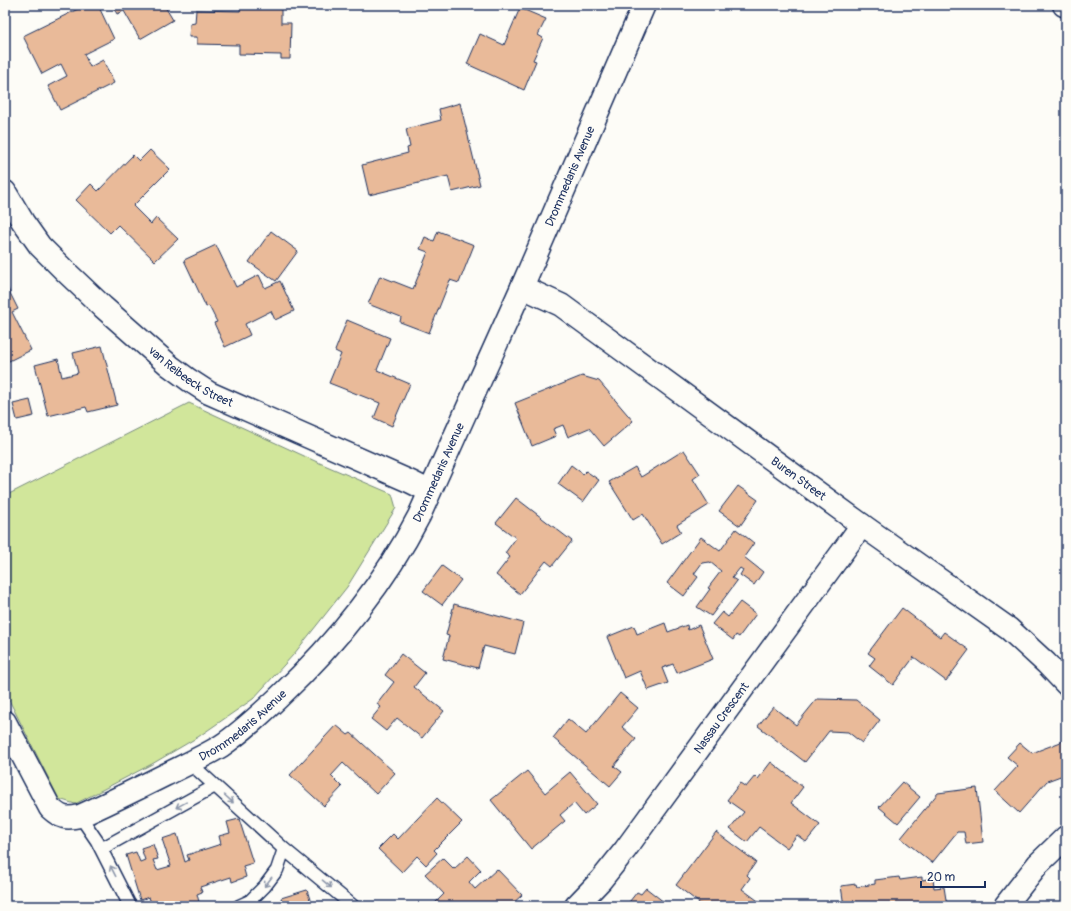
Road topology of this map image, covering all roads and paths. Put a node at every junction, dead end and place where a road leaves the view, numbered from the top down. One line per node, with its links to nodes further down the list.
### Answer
1 (644, 5): 3 (street, Drommedaris Avenue)
2 (5, 192): 4 (street, van Reibeeck Street)
3 (522, 287): 4 (street, Drommedaris Avenue); 5 (street, Buren Street)
4 (429, 491): 8 (street, Drommedaris Avenue)
5 (862, 525): 6 (street, Buren Street); 17 (street, Nassau Crescent)
6 (1066, 684)
7 (5, 722): 10 (street)
8 (190, 762): 9 (lane); 10 (street, Drommedaris Avenue)
9 (215, 786): 12 (lane, one-way to 12); 13 (lane, one-way to 13)
10 (80, 816): 12 (lane)
11 (1066, 837): 18 (street)
12 (101, 849): 14 (lane, one-way to 12)
13 (284, 849): 15 (lane, one-way to 15); 16 (lane, one-way to 16)
14 (130, 906)
15 (239, 906)
16 (353, 906)
17 (576, 906)
18 (1005, 906)

